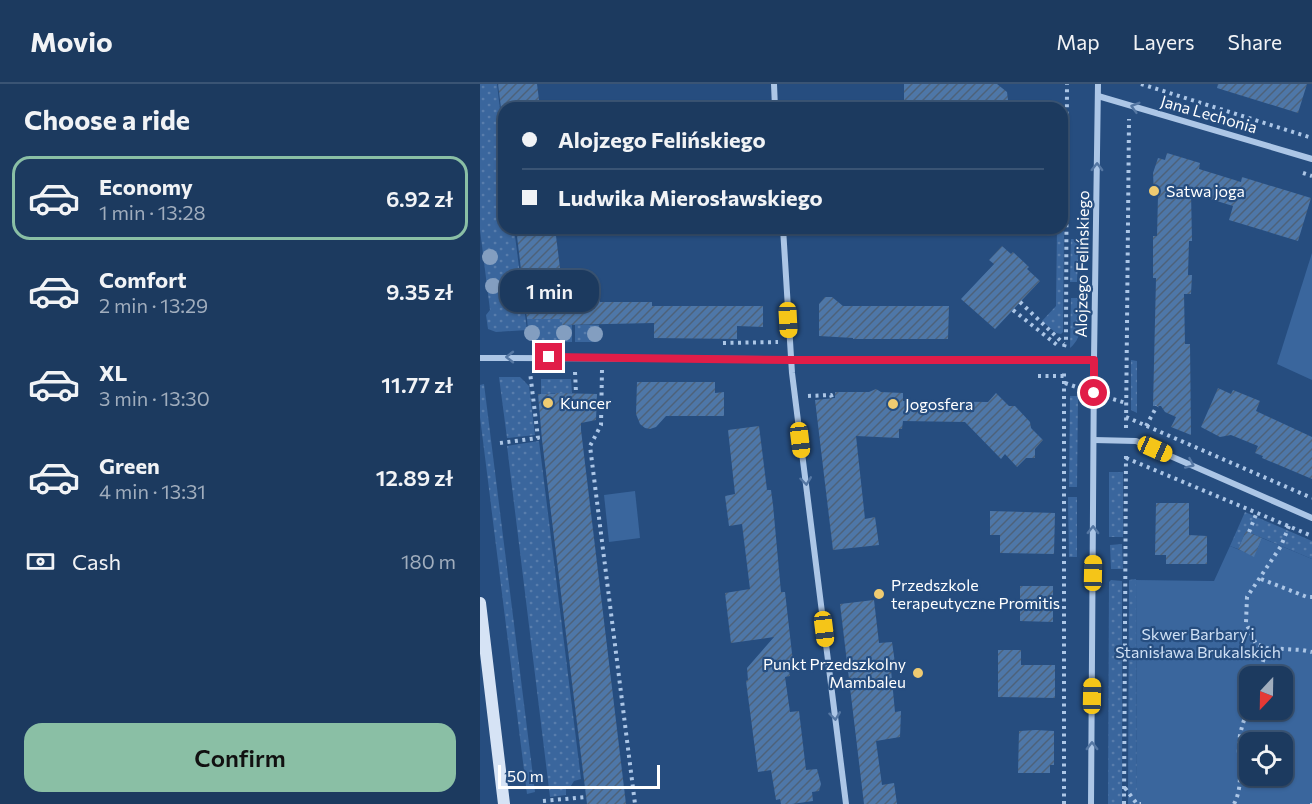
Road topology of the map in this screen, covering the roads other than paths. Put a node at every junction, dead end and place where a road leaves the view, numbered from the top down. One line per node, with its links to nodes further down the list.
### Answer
1 (774, 84): 4 (street)
2 (1098, 84): 3 (street, Alojzego Felińskiego)
3 (1098, 96): 5 (street, Jana Lechonia, one-way to 3); 9 (street, Alojzego Felińskiego, one-way to 3)
4 (775, 102)
5 (1312, 159)
6 (783, 234): 8 (street)
7 (480, 358): 8 (street, one-way to 7)
8 (791, 360): 9 (street); 14 (street, one-way to 14)
9 (1094, 360): 10 (street, Alojzego Felińskiego)
10 (1094, 440): 11 (street, one-way to 11); 15 (street, Alojzego Felińskiego, one-way to 10)
11 (1312, 518)
12 (480, 603): 13 (main road)
13 (504, 804)
14 (846, 804)
15 (1091, 804)

